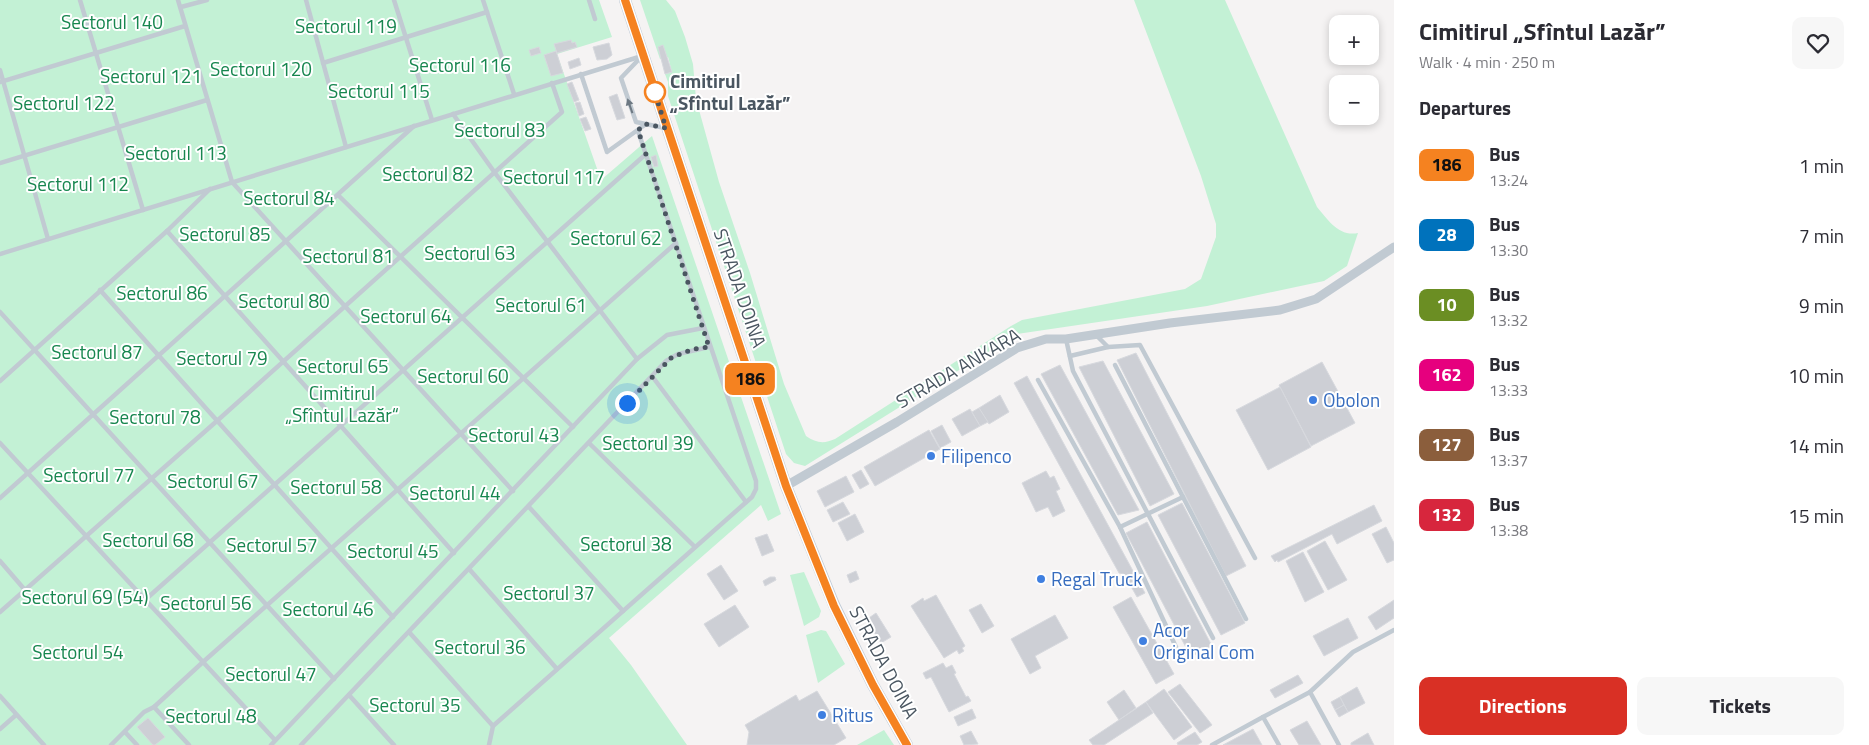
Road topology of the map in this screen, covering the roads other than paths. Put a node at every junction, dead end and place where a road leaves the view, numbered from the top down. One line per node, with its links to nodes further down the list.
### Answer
1 (80, 0): 14 (lane)
2 (178, 0): 9 (lane)
3 (208, 0): 9 (lane)
4 (306, 0): 16 (lane)
5 (394, 0): 13 (lane)
6 (483, 0): 10 (lane)
7 (589, 0): 11 (lane)
8 (625, 0): 15 (main road, STRADA DOINA)
9 (181, 7): 12 (lane)
10 (487, 12): 13 (lane); 21 (lane)
11 (595, 19)
12 (185, 26): 14 (lane); 22 (lane)
13 (406, 38): 16 (lane); 24 (lane)
14 (96, 53): 19 (lane); 27 (lane)
15 (643, 55): 18 (lane); 25 (lane, one-way to 15); 28 (main road, STRADA DOINA)
16 (323, 63): 30 (lane)
17 (0, 70): 19 (lane)
18 (581, 74): 20 (lane); 29 (lane)
19 (2, 82): 32 (lane)
20 (552, 82): 21 (lane); 34 (lane)
21 (514, 94): 23 (lane)
22 (207, 100): 27 (lane); 35 (lane)
23 (452, 114): 24 (lane); 34 (lane)
24 (432, 120): 26 (lane)
25 (646, 124): 28 (lane); 29 (lane)
26 (415, 125): 30 (lane); 37 (lane)
27 (118, 127): 32 (lane); 38 (lane)
28 (666, 128): 79 (main road, STRADA DOINA)
29 (638, 130): 31 (lane)
30 (346, 147): 35 (lane)
31 (646, 154): 42 (lane); 43 (lane)
32 (24, 155): 33 (lane); 40 (lane)
33 (0, 163)
34 (495, 173): 42 (lane); 46 (lane)
35 (232, 182): 36 (lane); 41 (lane)
36 (211, 188): 38 (lane); 39 (lane)
37 (338, 195): 41 (lane); 46 (lane)
38 (143, 210): 40 (lane)
39 (167, 231): 47 (lane); 48 (lane)
40 (48, 239): 45 (lane)
41 (286, 241): 48 (lane); 49 (lane)
42 (548, 242): 50 (lane); 52 (lane)
43 (676, 243): 50 (lane); 53 (lane)
44 (1394, 247): 54 (street, STRADA ANKARA)
45 (0, 254)
46 (401, 256): 49 (lane); 52 (lane)
47 (100, 290): 58 (lane); 59 (lane)
48 (224, 296): 59 (lane); 62 (lane)
49 (345, 306): 62 (lane); 64 (lane)
50 (600, 310): 61 (lane); 66 (lane)
51 (0, 312): 58 (lane)
52 (462, 318): 64 (lane); 66 (lane)
53 (703, 328): 56 (lane); 61 (lane)
54 (1095, 334): 55 (street, STRADA ANKARA); 57 (lane)
55 (1066, 339): 60 (lane); 79 (street, STRADA ANKARA)
56 (709, 347): 65 (lane); 84 (lane)
57 (1108, 347): 60 (lane); 93 (lane)
58 (34, 350): 68 (lane); 69 (lane)
59 (159, 356): 69 (lane); 70 (lane)
60 (1070, 356): 86 (lane)
61 (637, 360): 72 (lane)
62 (283, 362): 70 (lane); 71 (lane)
63 (1115, 365): 82 (lane)
64 (404, 370): 71 (lane); 73 (lane)
65 (652, 376): 75 (lane); 84 (lane)
66 (524, 378): 72 (lane); 73 (lane)
67 (1038, 380): 87 (lane)
68 (0, 381)
69 (93, 414): 76 (lane); 77 (lane)
70 (218, 420): 77 (lane); 78 (lane)
71 (340, 426): 78 (lane); 80 (lane)
72 (573, 427): 81 (lane)
73 (461, 434): 80 (lane); 81 (lane)
74 (0, 443): 76 (lane)
75 (590, 444): 85 (lane); 90 (lane)
76 (28, 473): 83 (lane); 88 (lane)
77 (151, 478): 88 (lane); 89 (lane)
78 (275, 485): 89 (lane); 91 (lane)
79 (786, 486): 128 (main road, STRADA DOINA)
80 (398, 490): 91 (lane); 92 (lane)
81 (513, 491): 92 (lane)
82 (1182, 497): 86 (lane); 102 (lane)
83 (0, 498)
84 (746, 502): 90 (lane)
85 (529, 507): 95 (lane); 99 (lane)
86 (1148, 513): 87 (lane); 105 (lane)
87 (1120, 527): 106 (lane)
88 (86, 537): 96 (lane); 97 (lane)
89 (210, 543): 97 (lane); 98 (lane)
90 (695, 547): 99 (lane)
91 (331, 548): 98 (lane); 101 (lane)
92 (454, 553): 101 (lane)
93 (1255, 558)
94 (0, 561): 96 (lane)
95 (470, 570): 104 (lane); 108 (lane)
96 (26, 590): 100 (lane)
97 (145, 600): 107 (lane)
98 (267, 606): 107 (lane); 109 (lane)
99 (623, 611): 108 (lane)
100 (0, 612)
101 (393, 617): 109 (lane)
102 (1246, 619)
103 (1394, 630): 110 (lane)
104 (409, 632): 111 (lane); 116 (lane)
105 (1213, 638)
106 (1182, 660)
107 (203, 662): 113 (lane); 119 (lane)
108 (557, 669): 116 (lane)
109 (334, 679): 119 (lane)
110 (1310, 692): 115 (lane); 131 (lane)
111 (349, 695): 125 (lane); 126 (lane)
112 (0, 696): 114 (lane)
113 (154, 707): 118 (lane); 123 (lane)
114 (16, 715): 117 (lane); 120 (lane)
115 (1264, 717): 129 (lane); 130 (lane)
116 (493, 726): 127 (lane)
117 (0, 729)
118 (125, 732): 121 (lane); 122 (lane)
119 (275, 740): 124 (lane)
120 (44, 745)
121 (111, 745)
122 (137, 745)
123 (188, 745)
124 (271, 745)
125 (301, 745)
126 (394, 745)
127 (489, 745)
128 (907, 745)
129 (1212, 745)
130 (1278, 745)
131 (1339, 745)

